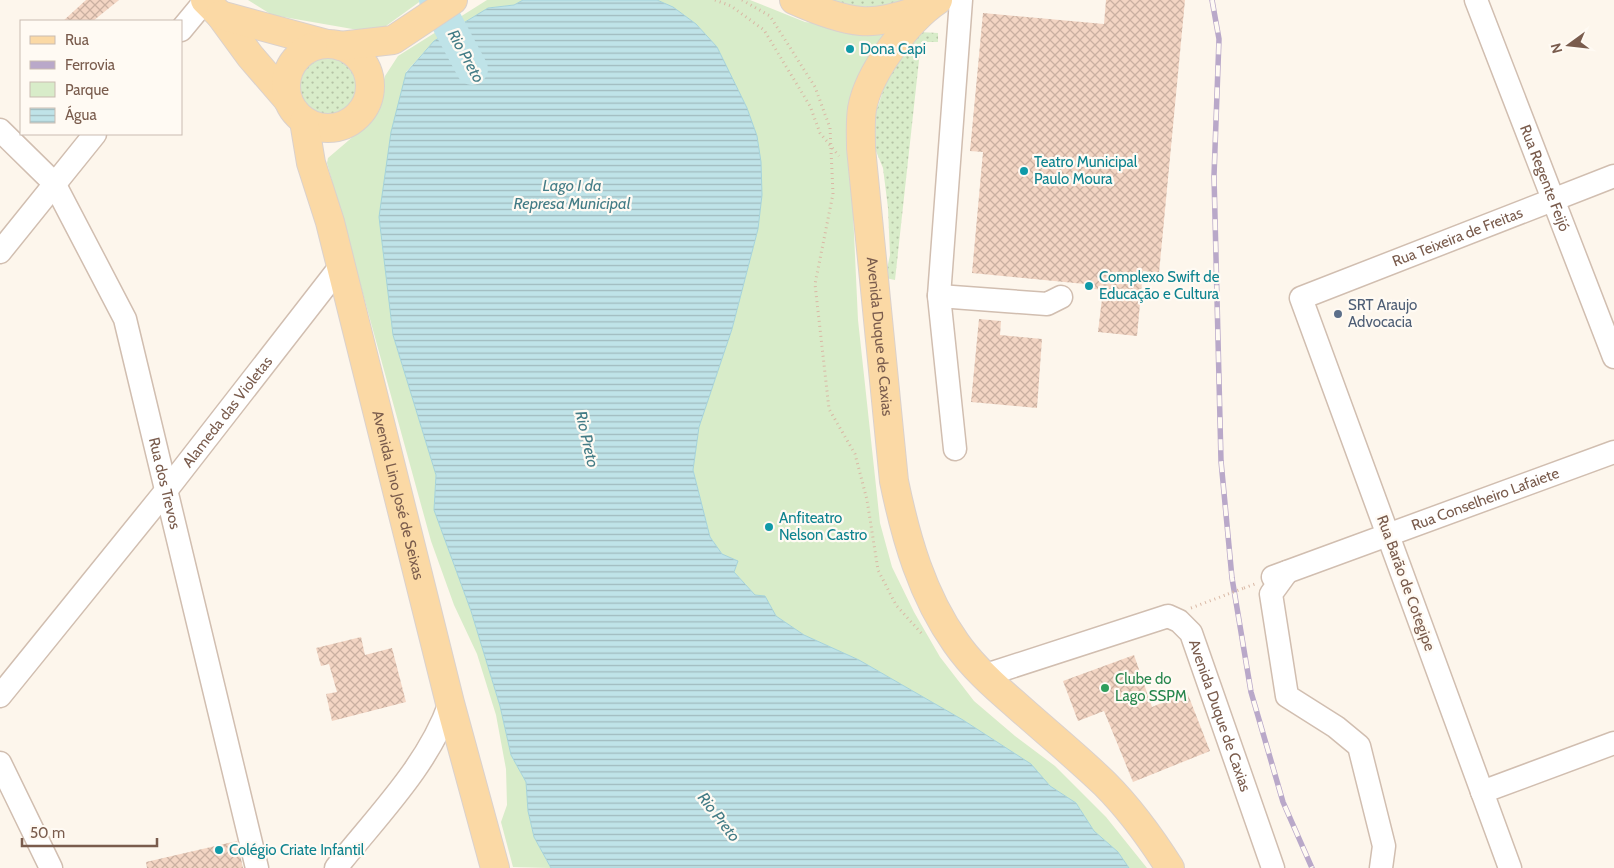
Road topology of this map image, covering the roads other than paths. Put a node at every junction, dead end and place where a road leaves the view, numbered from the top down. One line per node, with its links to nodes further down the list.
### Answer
1 (453, 0): 9 (main road)
2 (961, 0): 8 (street)
3 (1476, 0): 17 (street, Rua Regente Feijó)
4 (796, 1): 5 (main road)
5 (932, 4): 8 (street); 28 (main road, Avenida Duque de Caxias)
6 (210, 5): 7 (street); 10 (main road); 12 (main road)
7 (182, 29)
8 (959, 37): 20 (street)
9 (397, 38): 10 (main road); 11 (main road)
10 (333, 45): 11 (main road); 12 (main road)
11 (368, 98): 12 (main road)
12 (296, 111): 19 (main road, Avenida Lino José de Seixas)
13 (0, 130): 16 (street, Rua dos Trevos)
14 (94, 135): 16 (street)
15 (1614, 176): 17 (street, Rua Teixeira de Freitas)
16 (54, 183): 18 (street); 26 (street, Rua dos Trevos)
17 (1554, 200): 22 (street, Rua Teixeira de Freitas); 23 (street, Rua Regente Feijó)
18 (0, 252)
19 (340, 267): 26 (street, Alameda das Violetas); 30 (main road, Avenida Lino José de Seixas)
20 (940, 296): 21 (street); 24 (street)
21 (1061, 297)
22 (1301, 298): 27 (street, Rua Barão de Cotegipe)
23 (1614, 357)
24 (955, 449)
25 (1614, 452): 27 (street, Rua Conselheiro Lafaiete)
26 (166, 492): 29 (street, Alameda das Violetas); 37 (street, Rua dos Trevos)
27 (1388, 534): 35 (street, Rua Barão de Cotegipe); 42 (street, Rua Conselheiro Lafaiete)
28 (983, 676): 40 (main road, Avenida Duque de Caxias); 41 (street, Avenida Duque de Caxias)
29 (0, 696)
30 (450, 702): 32 (main road, Avenida Lino José de Seixas); 33 (street)
31 (1614, 743): 35 (street)
32 (462, 752): 33 (street); 39 (main road, Avenida Lino José de Seixas)
33 (422, 758): 38 (street)
34 (0, 763): 36 (street)
35 (1482, 792): 43 (street, Rua Barão de Cotegipe)
36 (51, 868)
37 (257, 868)
38 (336, 868)
39 (495, 868)
40 (1170, 868)
41 (1273, 868)
42 (1381, 868)
43 (1510, 868)

